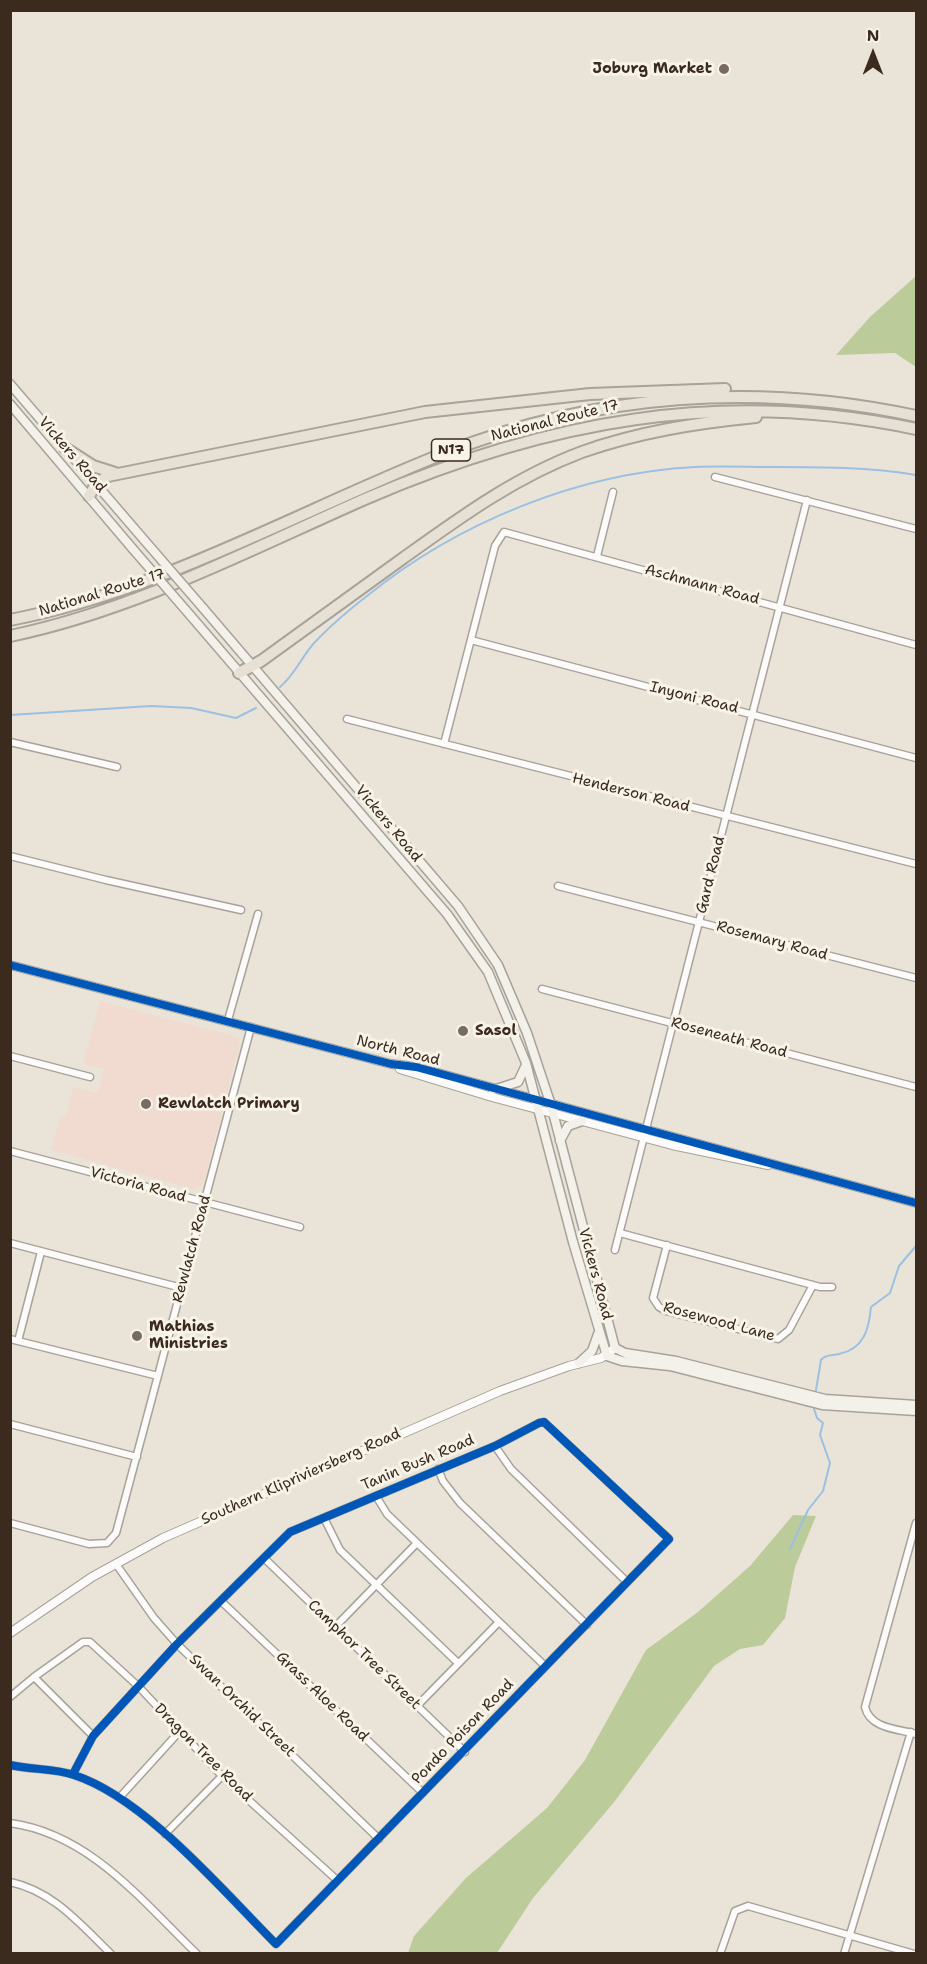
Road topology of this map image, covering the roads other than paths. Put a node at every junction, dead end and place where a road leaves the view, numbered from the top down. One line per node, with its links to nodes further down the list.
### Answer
1 (10, 384): 7 (main road, Vickers Road)
2 (854, 403): 5 (highway, National Route 17 / N17); 8 (highway); 17 (highway, National Route 17 / N17)
3 (10, 404): 12 (main road, Vickers Road)
4 (792, 413): 6 (highway, N17); 18 (highway, N17); 21 (highway)
5 (916, 416)
6 (916, 429)
7 (65, 448): 8 (highway); 10 (main road, Vickers Road)
8 (119, 474): 10 (highway)
9 (715, 477): 13 (street)
10 (96, 484): 12 (highway); 21 (main road, Vickers Road, bridge)
11 (613, 492): 15 (street)
12 (89, 496): 22 (main road, Vickers Road, bridge)
13 (807, 500): 14 (street); 16 (street, Gard Road)
14 (916, 529)
15 (597, 556): 16 (street, Aschmann Road); 19 (street, Aschmann Road)
16 (779, 606): 20 (street, Aschmann Road); 23 (street, Gard Road)
17 (10, 620)
18 (10, 636)
19 (471, 640): 23 (street, Inyoni Road); 26 (street)
20 (916, 645)
21 (251, 667): 22 (highway); 49 (main road, Vickers Road)
22 (239, 674): 43 (main road, Vickers Road)
23 (751, 712): 27 (street, Inyoni Road); 29 (street, Gard Road)
24 (347, 719): 26 (street, Henderson Road)
25 (10, 742): 28 (street)
26 (444, 744): 29 (street, Henderson Road)
27 (916, 758)
28 (117, 767)
29 (726, 817): 31 (street, Henderson Road); 35 (street, Gard Road)
30 (10, 856): 33 (street)
31 (916, 864)
32 (558, 886): 35 (street, Rosemary Road)
33 (241, 910)
34 (258, 914): 39 (street)
35 (700, 922): 37 (street, Rosemary Road); 40 (street, Gard Road)
36 (10, 965): 39 (street, North Road)
37 (916, 978)
38 (542, 989): 40 (street, Roseneath Road)
39 (228, 1020): 41 (street, North Road)
40 (674, 1024): 46 (street, Roseneath Road); 51 (street, Gard Road)
41 (251, 1027): 44 (street, North Road); 54 (street, Rewlatch Road)
42 (10, 1056): 45 (street)
43 (526, 1063): 47 (main road); 48 (main road, Vickers Road)
44 (391, 1064): 47 (street, North Road); 48 (street, North Road)
45 (90, 1077)
46 (916, 1087)
47 (494, 1090): 48 (street, North Road)
48 (538, 1106): 49 (street, North Road); 65 (main road, Vickers Road)
49 (552, 1109): 50 (street, North Road); 51 (street, North Road); 52 (main road, Vickers Road)
50 (582, 1121): 51 (street, North Road); 52 (main road)
51 (646, 1133): 55 (street, North Road); 57 (street, Gard Road)
52 (560, 1141): 68 (main road, Vickers Road)
53 (10, 1151): 54 (street, Victoria Road)
54 (204, 1203): 56 (street, Victoria Road); 64 (street, Rewlatch Road)
55 (916, 1203)
56 (300, 1227)
57 (620, 1233): 59 (street); 60 (street, Gard Road)
58 (10, 1243): 61 (street)
59 (667, 1245): 62 (street); 62 (street, Rosewood Lane)
60 (615, 1250)
61 (41, 1252): 64 (street); 67 (street)
62 (813, 1285): 63 (street)
63 (832, 1287)
64 (182, 1288): 71 (street, Rewlatch Road)
65 (598, 1331): 69 (main road, Vickers Road); 70 (main road)
66 (10, 1339): 67 (street)
67 (18, 1341): 71 (street)
68 (615, 1348): 69 (street); 72 (main road)
69 (607, 1356): 70 (street, Southern Klipriviersberg Road); 73 (main road, Southern Klipriviersberg Road)
70 (579, 1363): 85 (street, Southern Klipriviersberg Road)
71 (158, 1376): 76 (street, Rewlatch Road)
72 (916, 1405)
73 (916, 1411)
74 (10, 1424): 76 (street)
75 (495, 1446): 77 (street, Tanin Bush Road); 82 (street, Tanin Bush Road); 86 (street)
76 (137, 1457): 80 (street, Rewlatch Road)
77 (438, 1469): 78 (street, Tanin Bush Road); 90 (street)
78 (376, 1496): 79 (street, Tanin Bush Road); 83 (street)
79 (324, 1518): 84 (street, Tanin Bush Road); 87 (street)
80 (10, 1523)
81 (916, 1523): 101 (street)
82 (669, 1539): 86 (street, Pondo Poison Road)
83 (417, 1543): 87 (street); 89 (street)
84 (264, 1558): 88 (street, Tanin Bush Road); 91 (street, Camphor Tree Street)
85 (116, 1563): 92 (street, Southern Klipriviersberg Road); 93 (street, Swan Orchid Street)
86 (627, 1582): 90 (street, Pondo Poison Road)
87 (376, 1585): 91 (street); 94 (street)
88 (221, 1601): 93 (street, Tanin Bush Road); 107 (street, Grass Aloe Road)
89 (499, 1622): 94 (street); 95 (street)
90 (587, 1625): 95 (street, Pondo Poison Road)
91 (334, 1627): 99 (street, Camphor Tree Street)
92 (10, 1633)
93 (177, 1644): 97 (street, Tanin Bush Road); 111 (street, Swan Orchid Street)
94 (458, 1663): 99 (street)
95 (545, 1666): 103 (street, Pondo Poison Road)
96 (34, 1677): 97 (street, Dragon Tree Road); 98 (street, Dragon Tree Road); 102 (street)
97 (138, 1687): 100 (street, Dragon Tree Road); 102 (street, Tanin Bush Road)
98 (10, 1697)
99 (417, 1706): 103 (street, Camphor Tree Street)
100 (179, 1732): 106 (street, Dragon Tree Road); 108 (street)
101 (914, 1733): 114 (street)
102 (93, 1736): 105 (street, Tanin Bush Road)
103 (465, 1752): 107 (street, Pondo Poison Road)
104 (10, 1765): 105 (street)
105 (73, 1774): 108 (street)
106 (222, 1776): 110 (street); 112 (street, Dragon Tree Road)
107 (423, 1793): 111 (street, Pondo Poison Road)
108 (120, 1797): 110 (street)
109 (10, 1823): 116 (street)
110 (165, 1834): 112 (street, Pondo Poison Road)
111 (379, 1839): 112 (street, Pondo Poison Road)
112 (338, 1880)
113 (10, 1882): 115 (street)
114 (849, 1935): 117 (street); 118 (street); 119 (street)
115 (111, 1953)
116 (197, 1953)
117 (720, 1953)
118 (843, 1953)
119 (914, 1953)

